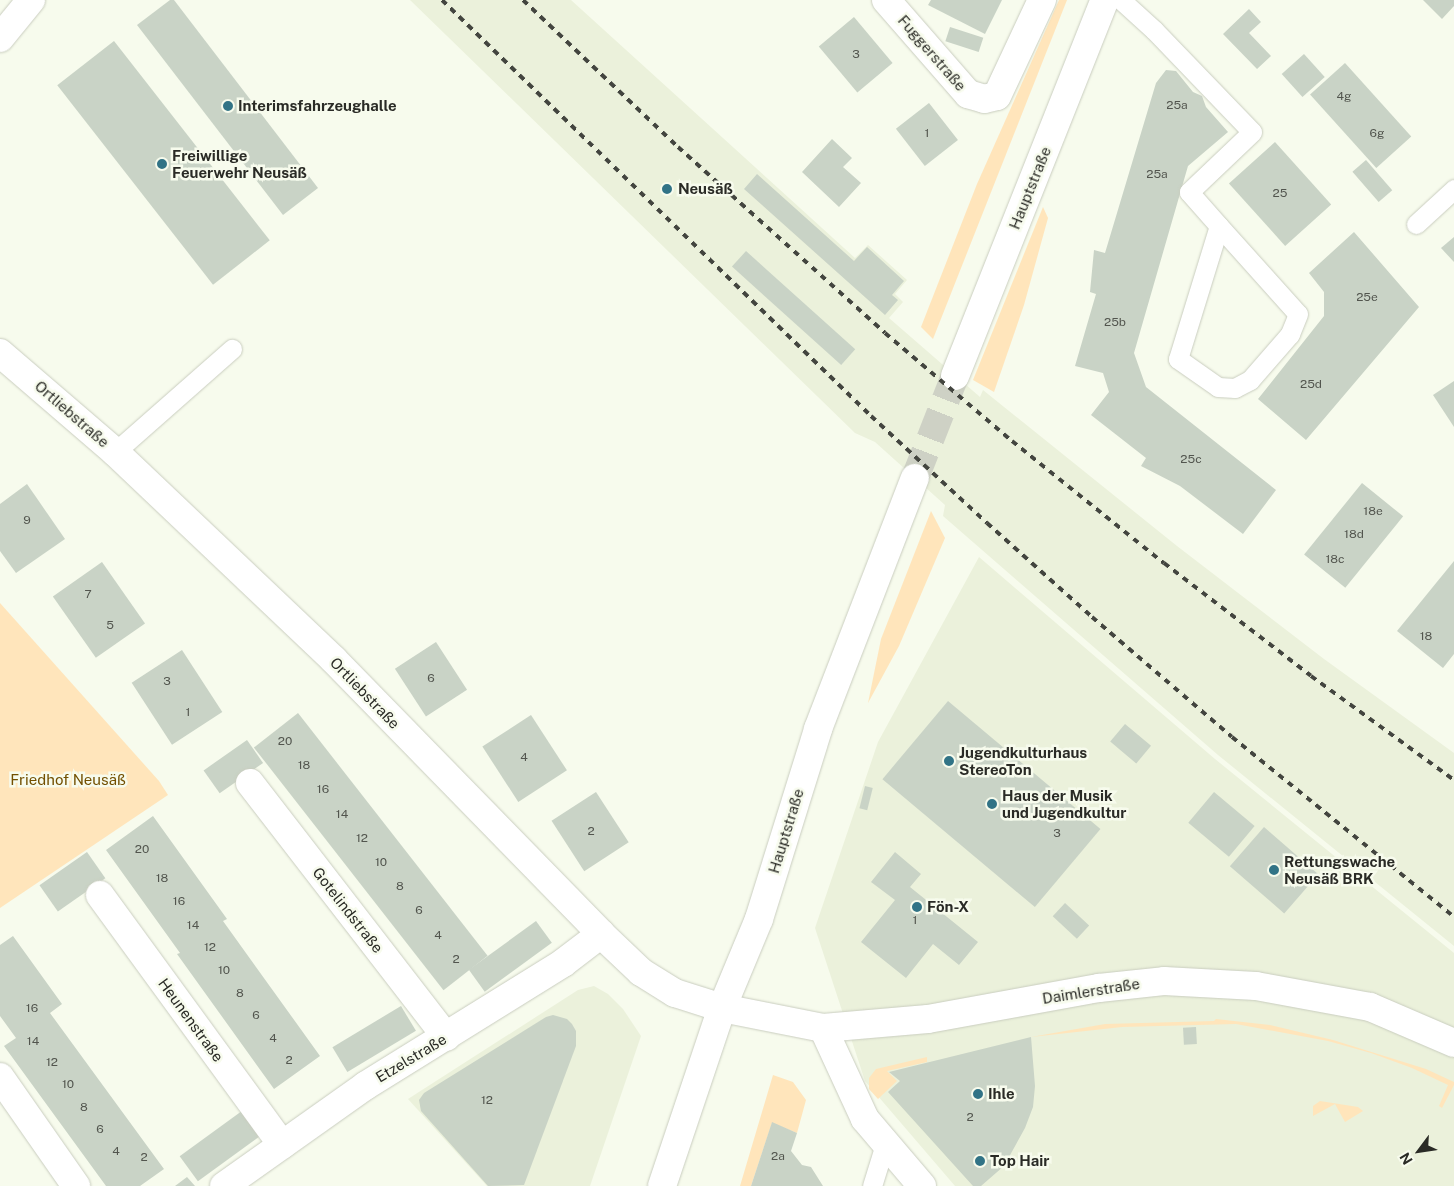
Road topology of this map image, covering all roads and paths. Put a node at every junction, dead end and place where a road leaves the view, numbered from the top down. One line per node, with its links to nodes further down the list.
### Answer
1 (31, 0): 6 (street)
2 (886, 0): 3 (street, Fuggerstraße)
3 (1042, 0)
4 (1104, 0): 12 (street, Hauptstraße)
5 (1121, 0): 9 (lane)
6 (0, 38)
7 (1454, 189): 8 (lane)
8 (1416, 224)
9 (1219, 226): 9 (lane)
10 (232, 349): 13 (lane)
11 (5, 364): 13 (street, Ortliebstraße)
12 (956, 376)
13 (115, 452): 17 (street, Ortliebstraße)
14 (915, 478): 18 (street, Hauptstraße)
15 (250, 783): 20 (street, Gotelindstraße)
16 (100, 894): 24 (street, Heunenstraße)
17 (600, 934): 18 (street, Ortliebstraße); 20 (street, Etzelstraße)
18 (722, 1008): 19 (street, Daimlerstraße); 27 (street, Hauptstraße)
19 (823, 1028): 21 (street, Daimlerstraße); 23 (street)
20 (446, 1037): 24 (street, Etzelstraße)
21 (1454, 1043)
22 (0, 1077): 25 (street)
23 (884, 1144): 28 (lane); 29 (street)
24 (282, 1145): 26 (street, Etzelstraße)
25 (76, 1186)
26 (224, 1186)
27 (662, 1186)
28 (872, 1186)
29 (922, 1186)

